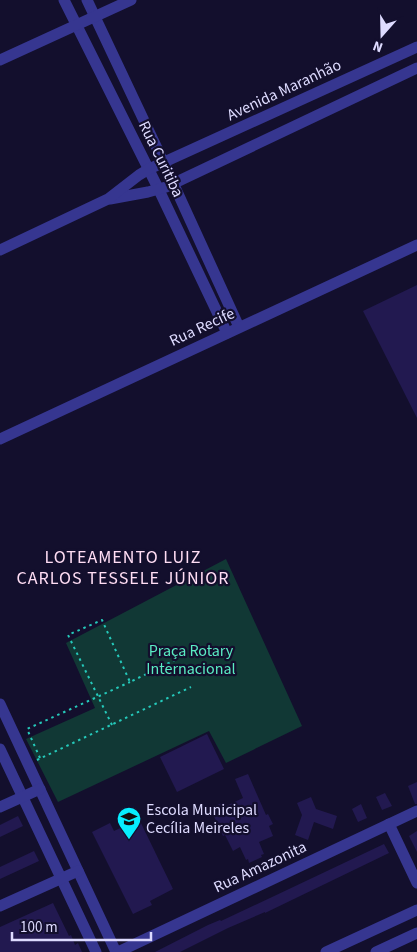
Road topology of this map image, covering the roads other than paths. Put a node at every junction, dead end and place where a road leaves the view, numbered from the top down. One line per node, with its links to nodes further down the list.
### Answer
1 (64, 0): 5 (street, Rua Curitiba)
2 (87, 0): 4 (street, Rua Curitiba)
3 (131, 0): 4 (street)
4 (95, 17): 5 (street); 9 (street, Rua Curitiba)
5 (76, 25): 7 (street); 10 (street, Rua Curitiba)
6 (417, 47): 9 (street, Avenida Maranhão)
7 (0, 60)
8 (417, 68): 11 (street)
9 (164, 163): 10 (street, Avenida Maranhão); 11 (street, Rua Curitiba)
10 (149, 169): 12 (street, Rua Curitiba); 13 (street, Avenida Maranhão)
11 (174, 183): 12 (street); 16 (street, Rua Curitiba)
12 (159, 190): 13 (street); 17 (street, Rua Curitiba)
13 (108, 199): 15 (street)
14 (417, 245): 16 (street, Rua Recife)
15 (0, 250)
16 (239, 328): 17 (street, Rua Recife)
17 (227, 333): 18 (street, Rua Recife)
18 (0, 439)
19 (0, 704): 21 (street)
20 (0, 749): 22 (street)
21 (40, 789): 22 (street); 26 (street)
22 (23, 797): 23 (street); 27 (street)
23 (0, 808)
24 (417, 811): 25 (street, Rua Amazonita)
25 (389, 824): 28 (street); 33 (street, Rua Amazonita)
26 (78, 871): 27 (street); 33 (street)
27 (61, 878): 29 (street); 32 (street)
28 (417, 883)
29 (0, 906)
30 (417, 910): 34 (street)
31 (417, 933): 35 (street)
32 (96, 952)
33 (117, 952)
34 (326, 952)
35 (376, 952)

